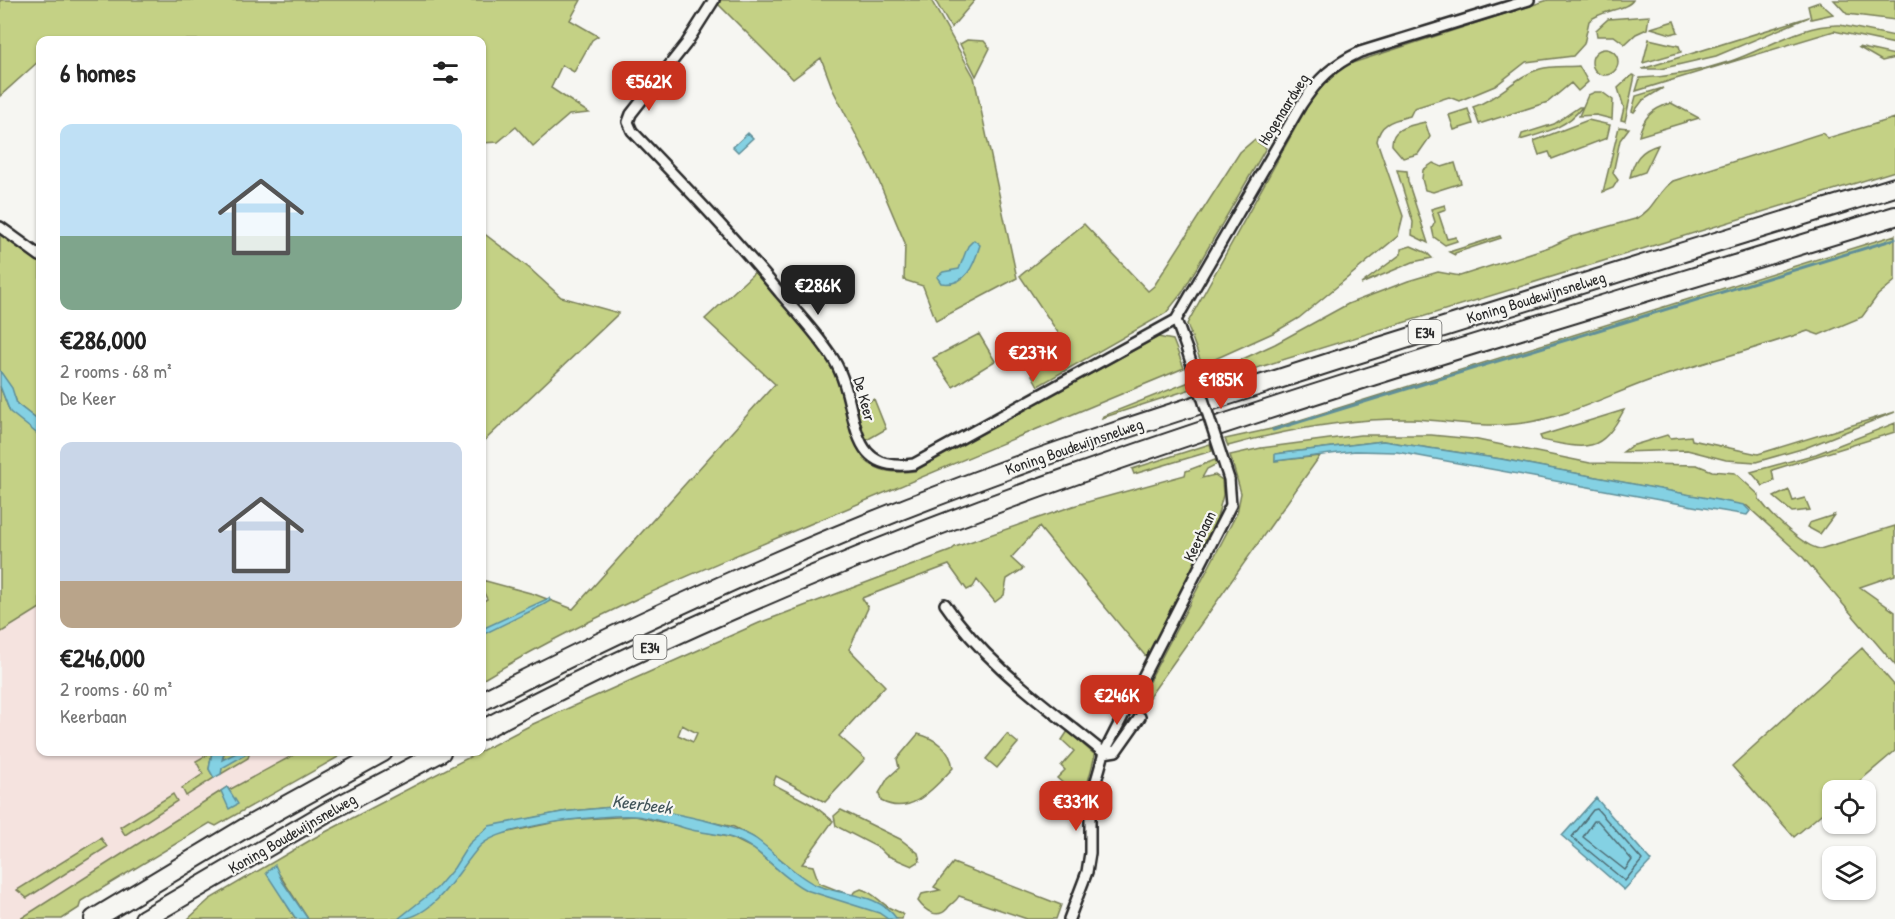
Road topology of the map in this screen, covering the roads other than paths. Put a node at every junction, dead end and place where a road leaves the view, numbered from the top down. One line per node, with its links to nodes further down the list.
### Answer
1 (714, 0): 7 (street, De Keer)
2 (1529, 0): 7 (street, Hogenaardweg)
3 (1895, 187): 9 (highway, Koning Boudewijnsnelweg / E34)
4 (1895, 216): 11 (highway, Koning Boudewijnsnelweg / E34)
5 (0, 227): 6 (street)
6 (36, 253)
7 (1176, 320): 12 (street, Keerbaan, bridge)
8 (945, 604): 12 (street)
9 (486, 699)
10 (1140, 717): 12 (street)
11 (486, 728)
12 (1104, 753): 17 (street, Keerbaan)
13 (376, 756): 15 (highway, Koning Boudewijnsnelweg)
14 (433, 756): 16 (highway, Koning Boudewijnsnelweg)
15 (94, 919)
16 (144, 919)
17 (1069, 919)

